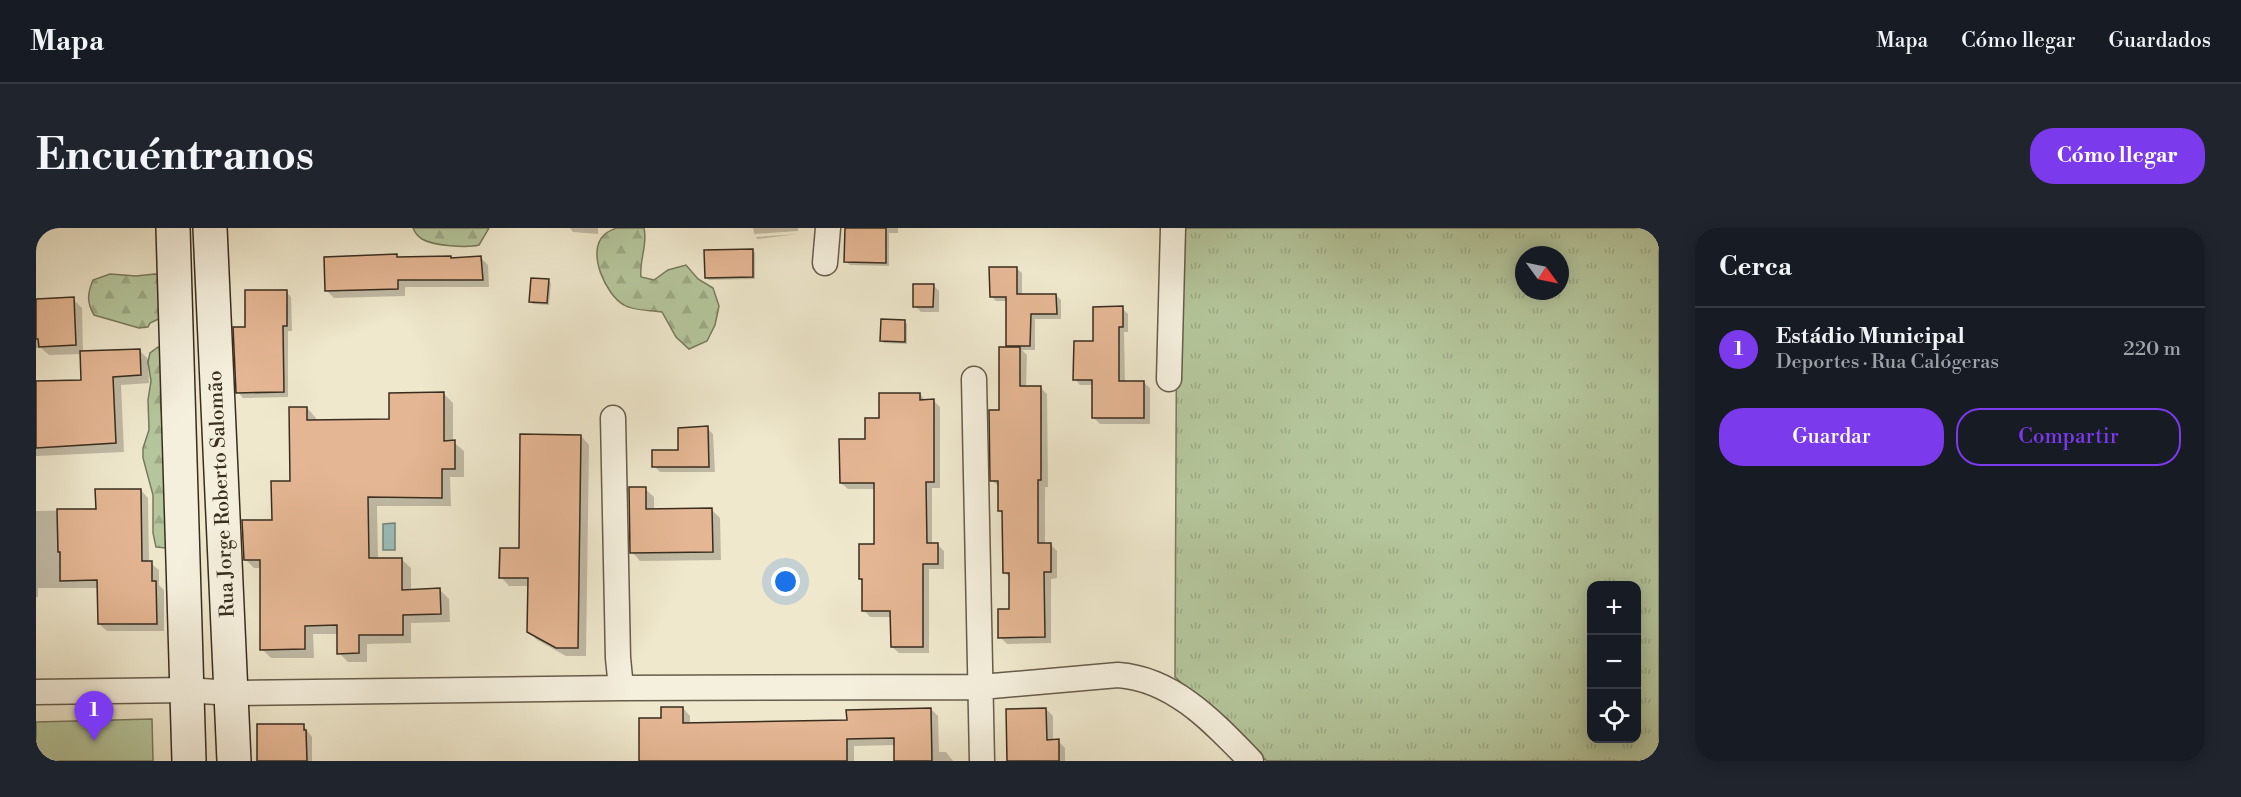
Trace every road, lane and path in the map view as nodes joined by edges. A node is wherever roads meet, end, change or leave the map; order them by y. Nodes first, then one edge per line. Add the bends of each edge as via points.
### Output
1 (173, 228) edge
2 (210, 228) edge
3 (828, 228) edge
4 (1173, 228) edge
5 (825, 263) dead end
6 (975, 379) dead end
7 (1169, 379) dead end
8 (613, 418) dead end
9 (981, 687) junction
10 (621, 688) junction
11 (186, 690) junction
12 (36, 692) edge
13 (232, 693) junction
14 (189, 761) edge
15 (234, 761) edge
16 (982, 761) edge
17 (1251, 761) edge

1 - 11 main road, Rua Jorge Roberto Salomão
2 - 13 main road, Rua Jorge Roberto Salomão
3 - 5 street
4 - 7 street
6 - 9 street
8 - 10 street
9 - 10 street
9 - 16 street
9 - 17 street via 1092,676 1136,676 1161,685 1186,702
10 - 13 street
11 - 12 street
11 - 13 street
11 - 14 main road, Rua Jorge Roberto Salomão
13 - 15 main road, Rua Jorge Roberto Salomão

